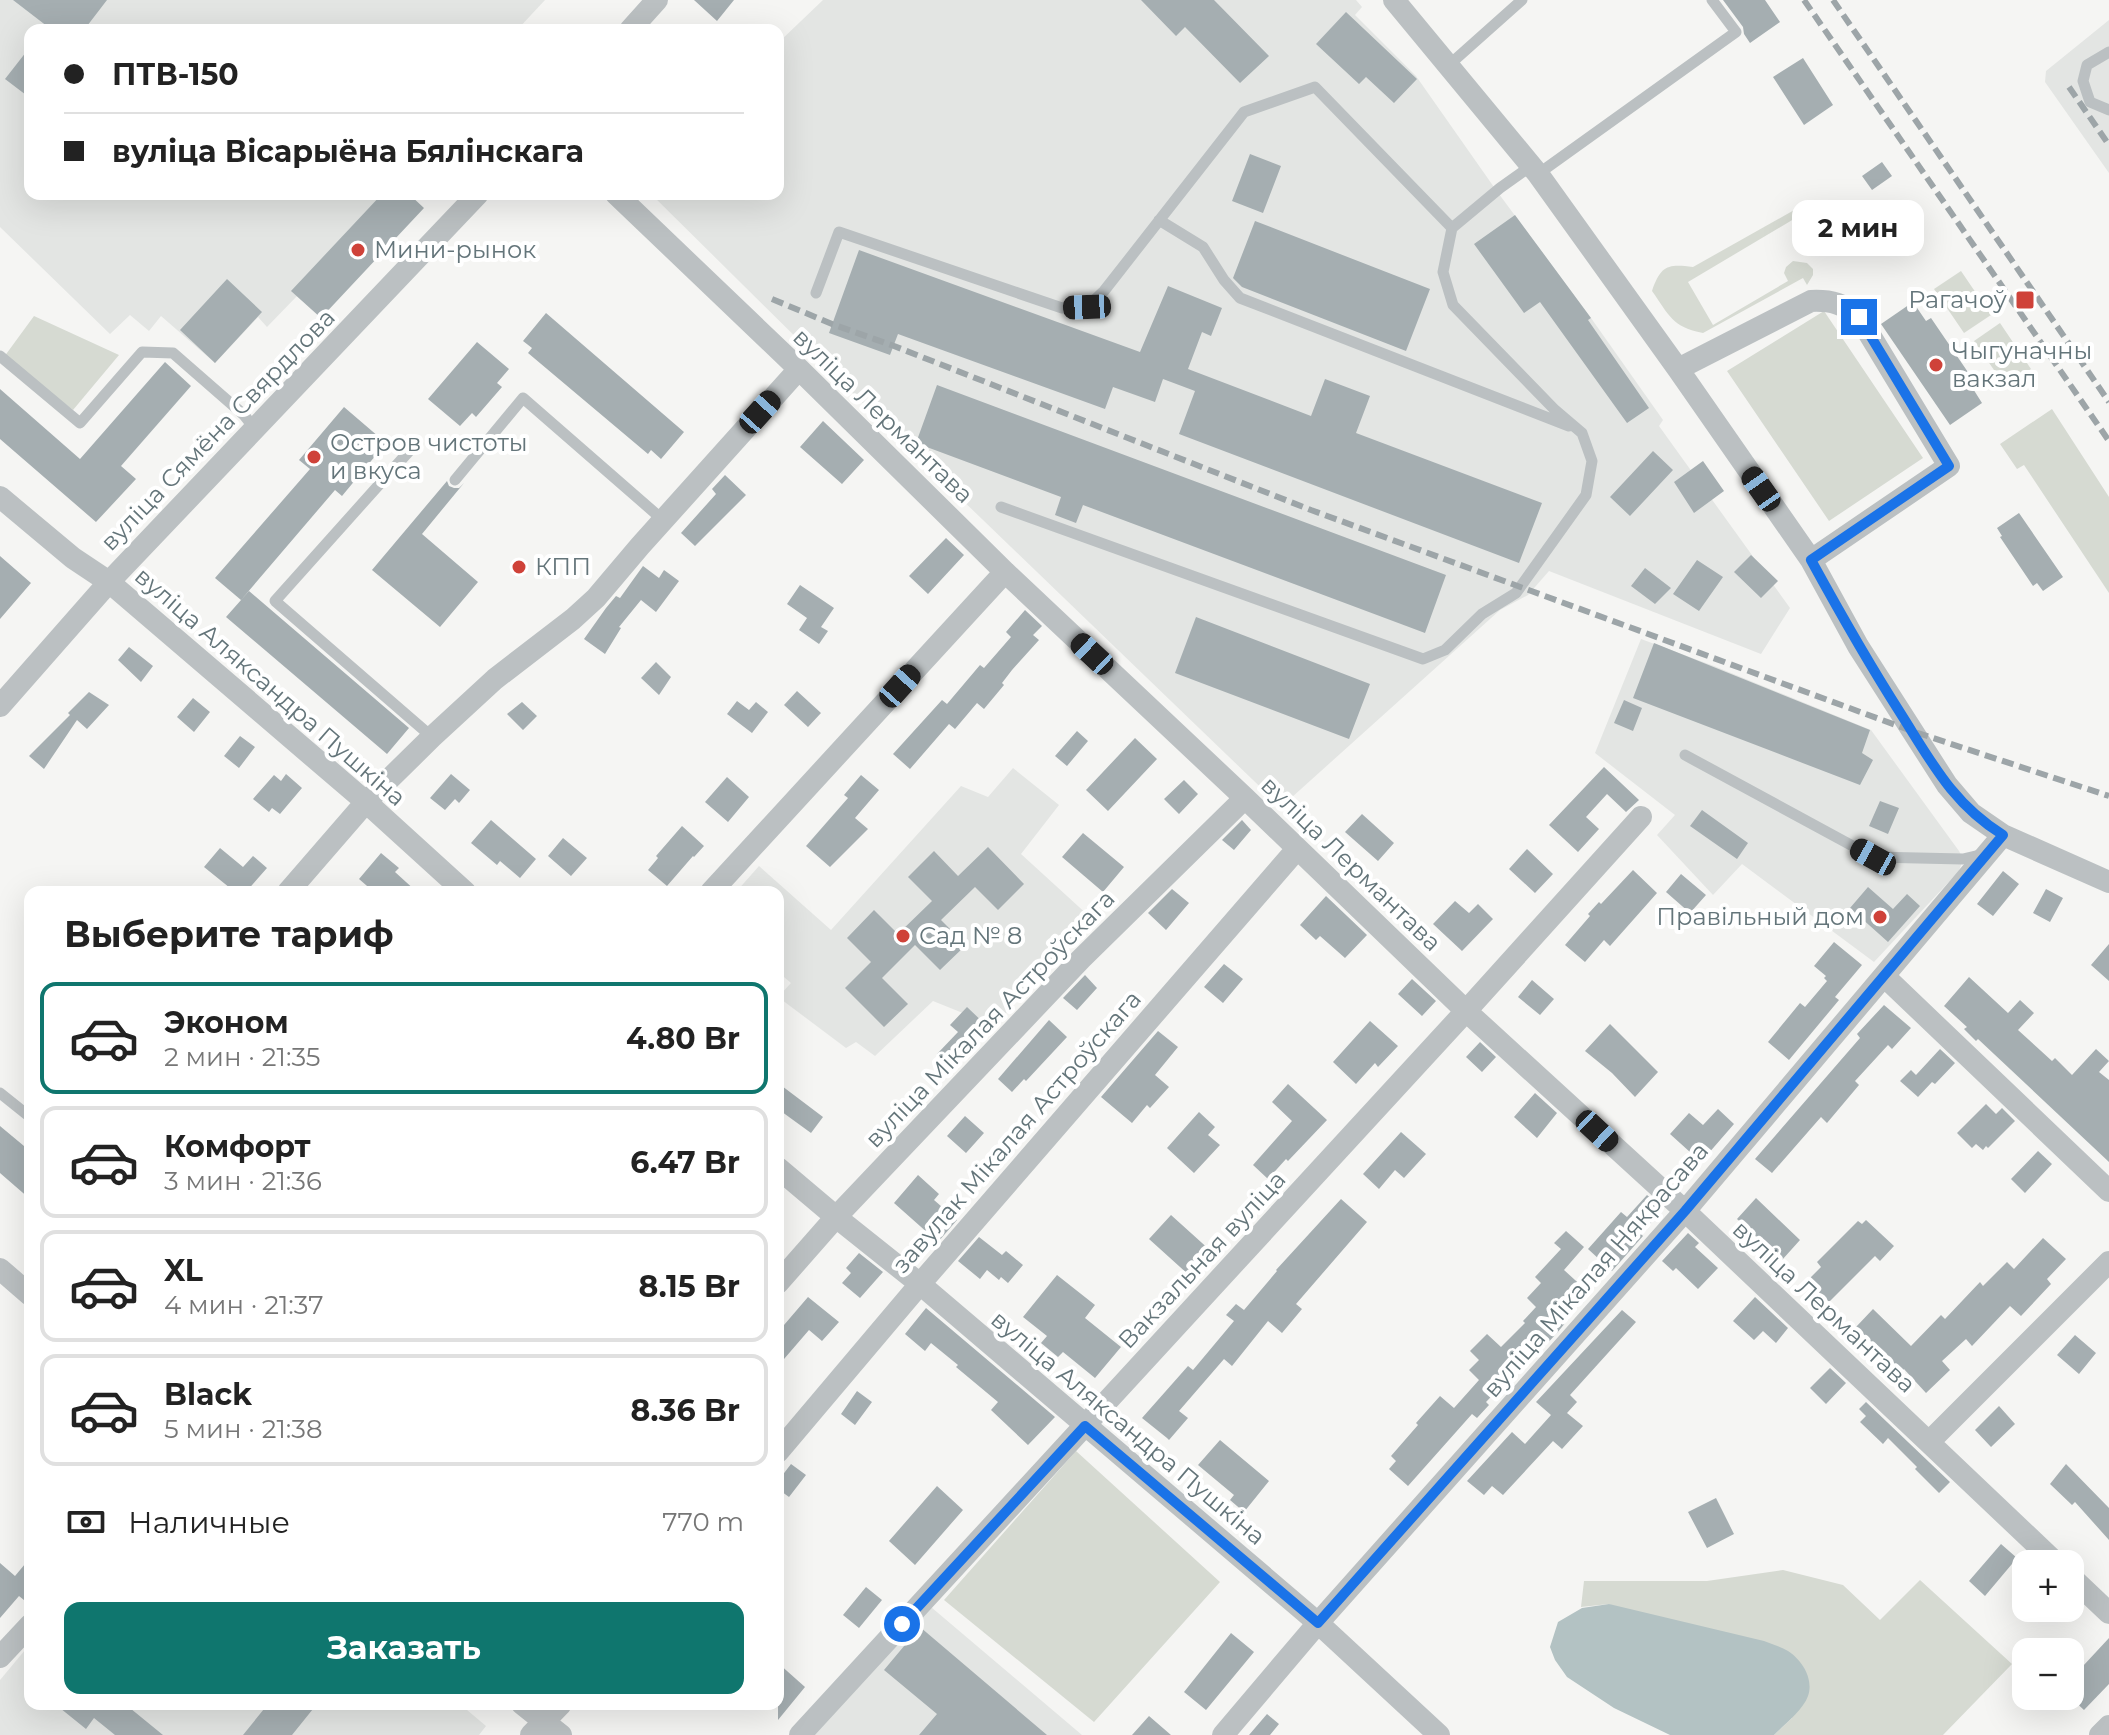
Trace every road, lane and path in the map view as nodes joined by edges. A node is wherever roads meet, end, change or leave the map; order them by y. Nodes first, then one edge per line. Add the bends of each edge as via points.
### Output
1 (657, 0) edge
2 (1394, 0) edge
3 (1522, 0) edge
4 (1712, 0) edge
5 (635, 24) edge
6 (2109, 52) edge
7 (1449, 65) junction
8 (2109, 110) edge
9 (1534, 170) junction
10 (472, 200) edge
11 (622, 200) edge
12 (1159, 220) junction
13 (1452, 228) junction
14 (816, 293) dead end
15 (0, 356) edge
16 (799, 369) junction
17 (1678, 369) junction
18 (255, 429) junction
19 (1578, 430) junction
20 (411, 449) dead end
21 (455, 480) dead end
22 (0, 497) edge
23 (1001, 507) dead end
24 (663, 520) junction
25 (1811, 560) junction
26 (1005, 572) junction
27 (109, 582) junction
28 (0, 705) edge
29 (432, 737) junction
30 (1685, 755) dead end
31 (1245, 798) junction
32 (366, 802) junction
33 (1641, 817) dead end
34 (2003, 835) junction
35 (1297, 849) junction
36 (1988, 854) junction
37 (2109, 882) edge
38 (293, 886) edge
39 (458, 886) edge
40 (717, 886) edge
41 (1884, 976) junction
42 (1466, 1011) junction
43 (0, 1093) edge
44 (24, 1112) edge
45 (784, 1173) edge
46 (2109, 1191) edge
47 (1685, 1211) junction
48 (836, 1217) junction
49 (2109, 1262) edge
50 (0, 1269) edge
51 (784, 1276) edge
52 (920, 1284) junction
53 (24, 1290) edge
54 (1085, 1426) junction
55 (1929, 1442) junction
56 (784, 1445) edge
57 (2042, 1550) edge
58 (2084, 1589) edge
59 (2109, 1613) edge
60 (1318, 1623) junction
61 (24, 1631) edge
62 (0, 1657) edge
63 (527, 1710) edge
64 (558, 1710) edge
65 (2109, 1726) edge
66 (546, 1731) edge
67 (800, 1735) edge
68 (1223, 1735) edge
69 (1439, 1735) edge
70 (2100, 1735) edge

1 - 5 street
2 - 7 street
3 - 7 lane
4 - 9 lane via 1736,32
6 - 8 lane via 2087,65 2083,81 2090,102
7 - 9 street
9 - 13 lane via 1500,188
9 - 17 street
10 - 18 street, вуліца Сямёна Свярдлова
11 - 16 street, вуліца Лермантава
12 - 13 lane via 1244,112 1315,87
12 - 14 lane via 1087,307 1062,308 839,232
12 - 19 lane via 1203,247 1240,298
13 - 19 lane via 1443,272 1453,305
15 - 18 lane via 80,423 142,352 173,353
16 - 24 street
16 - 26 street, вуліца Лермантава
17 - 25 street
17 - 25 street via 1811,301 1840,304 1859,317 1949,466
18 - 27 street, вуліца Сямёна Свярдлова
19 - 23 lane via 1592,461 1586,495 1516,593 1482,614 1445,650 1423,659
20 - 29 lane via 275,601
21 - 24 lane via 523,398
22 - 27 street, вуліца Аляксандра Пушкіна
24 - 29 street via 596,598
25 - 34 street via 1858,646 1947,785 1971,813
26 - 31 street, вуліца Лермантава
26 - 40 street
27 - 28 street, вуліца Сямёна Свярдлова
27 - 32 street, вуліца Аляксандра Пушкіна
29 - 32 street
30 - 36 lane via 1873,857 1963,859
31 - 35 street, вуліца Лермантава
31 - 48 street, вуліца Мікалая Астроўскага via 1081,959
32 - 38 street
32 - 39 street, вуліца Аляксандра Пушкіна
33 - 42 street, Вакзальная вуліца
34 - 36 street, вуліца Мікалая Някрасава
34 - 37 street
35 - 42 street, вуліца Лермантава
35 - 52 street, завулак Мікалая Астроўскага
36 - 41 street, вуліца Мікалая Някрасава
41 - 46 street
41 - 47 street, вуліца Мікалая Някрасава
42 - 47 street, вуліца Лермантава
42 - 54 street, Вакзальная вуліца
43 - 44 lane
45 - 48 street, вуліца Аляксандра Пушкіна
47 - 55 street, вуліца Лермантава
47 - 60 street, вуліца Мікалая Някрасава
48 - 51 street, вуліца Мікалая Астроўскага
48 - 52 street, вуліца Аляксандра Пушкіна
49 - 55 street
50 - 53 street
52 - 54 street, вуліца Аляксандра Пушкіна
52 - 56 street, завулак Мікалая Астроўскага
54 - 60 street, вуліца Аляксандра Пушкіна
54 - 67 street, Вакзальная вуліца
55 - 57 street, вуліца Лермантава
58 - 59 street
60 - 68 street, вуліца Мікалая Някрасава
60 - 69 street, вуліца Аляксандра Пушкіна
61 - 62 street
63 - 66 street
64 - 66 street
65 - 70 street

